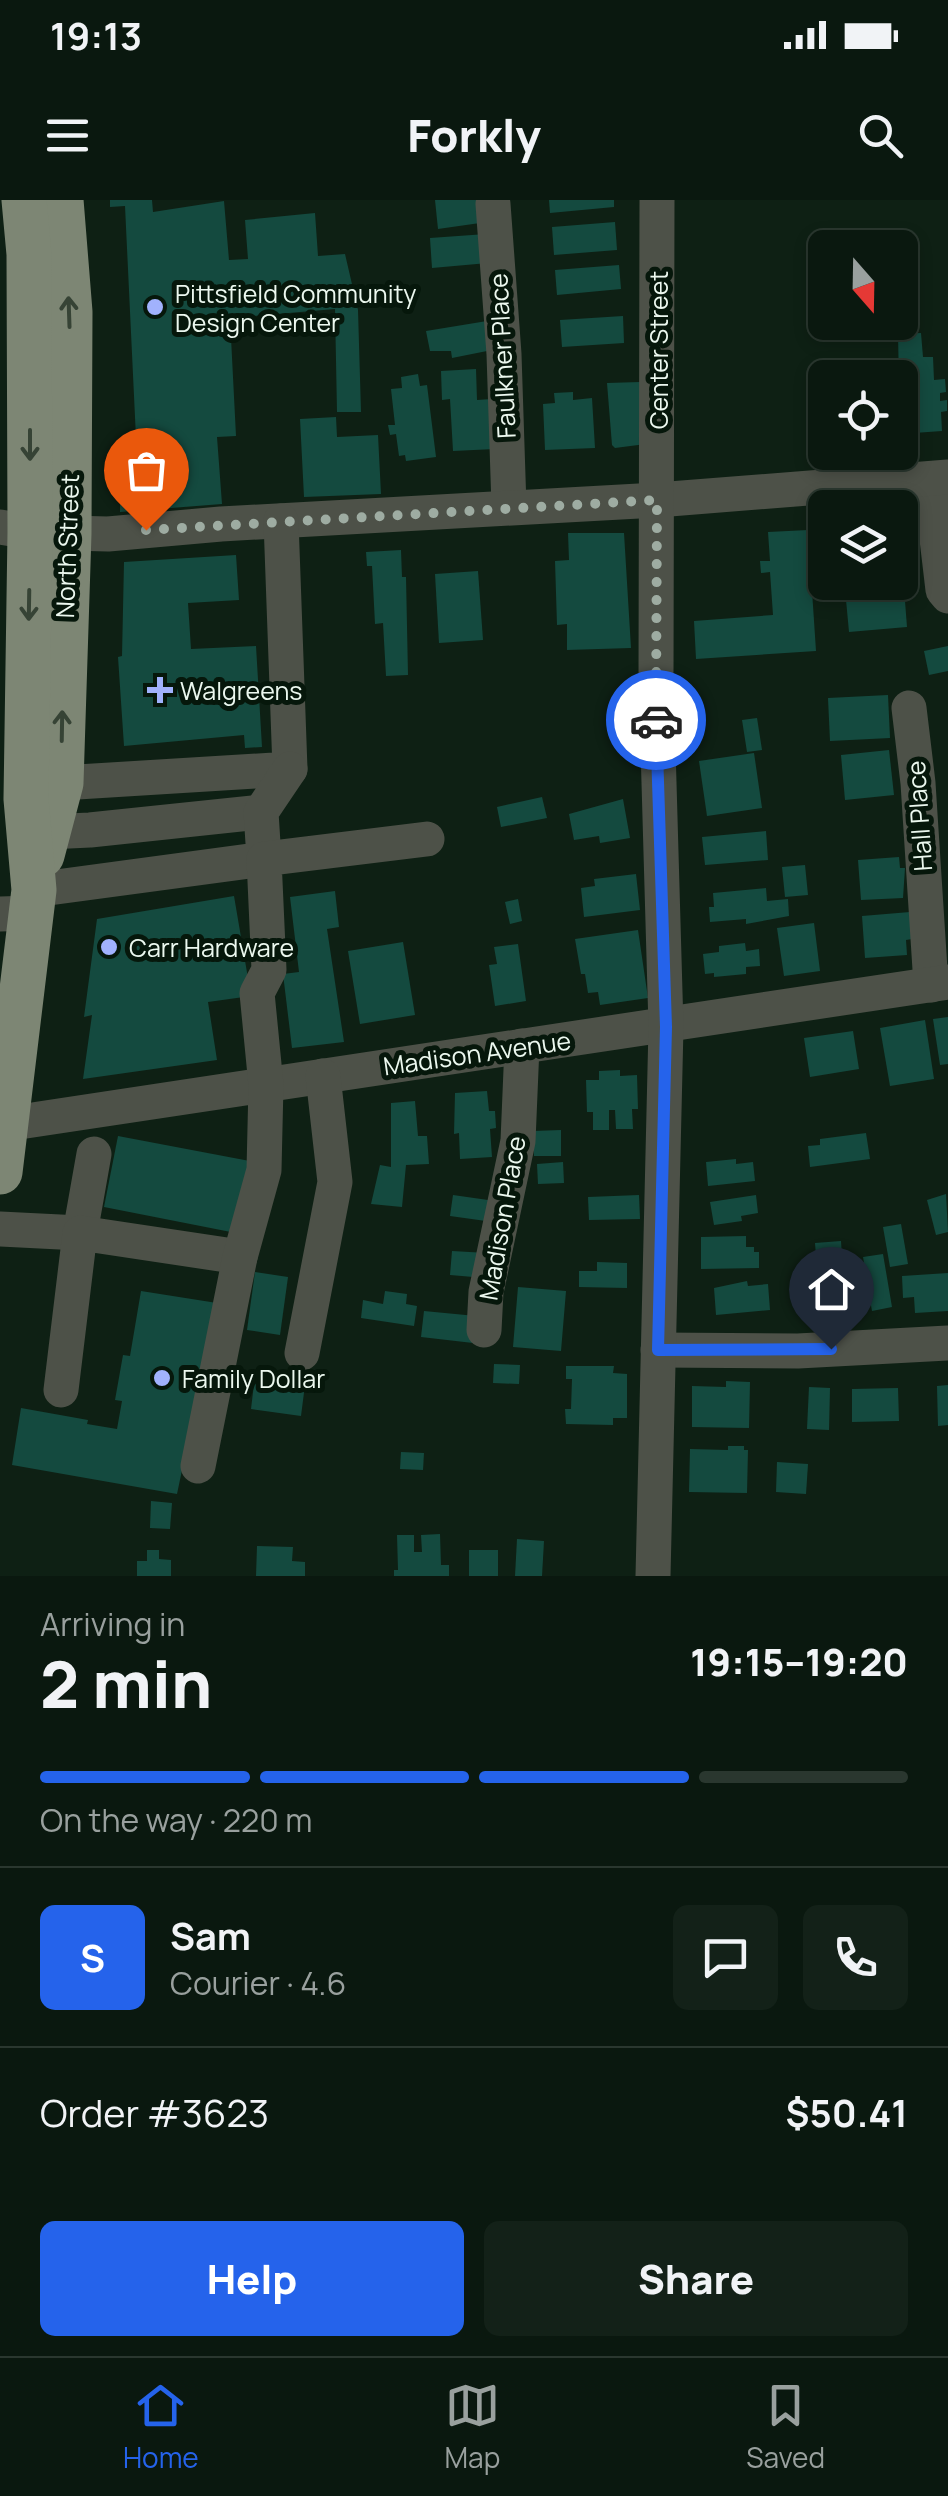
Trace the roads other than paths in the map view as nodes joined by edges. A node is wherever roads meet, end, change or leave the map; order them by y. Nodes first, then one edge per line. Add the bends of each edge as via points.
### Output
1 (24, 200) edge
2 (61, 200) edge
3 (657, 200) edge
4 (493, 204) dead end
5 (939, 478) edge
6 (657, 500) junction
7 (509, 507) junction
8 (281, 521) junction
9 (33, 530) edge
10 (948, 596) edge
11 (910, 708) dead end
12 (290, 768) junction
13 (61, 783) junction
14 (260, 812) junction
15 (48, 832) junction
16 (427, 839) dead end
17 (264, 859) junction
18 (22, 906) edge
19 (939, 983) edge
20 (666, 1027) junction
21 (522, 1046) junction
22 (7, 1056) edge
23 (323, 1076) junction
24 (266, 1085) junction
25 (4, 1114) edge
26 (94, 1154) dead end
27 (0, 1172) edge
28 (0, 1229) edge
29 (80, 1233) junction
30 (240, 1257) junction
31 (484, 1330) dead end
32 (948, 1343) edge
33 (658, 1350) junction
34 (302, 1353) dead end
35 (61, 1390) dead end
36 (198, 1466) dead end
37 (653, 1576) edge

1 -> 9 main road, North Street
9 -> 2 main road, North Street via 70,312
3 - 6 street, Center Street
4 - 7 street, Faulkner Place
5 - 6 street
5 - 10 street
6 - 7 street
6 - 20 street, Center Street
7 - 8 street
8 - 9 street via 108,534
8 - 12 street
13 -> 9 main road, North Street
9 -> 18 main road, North Street
11 - 19 street, Hall Place
12 - 13 street
12 - 14 street
13 - 15 main road, North Street
14 - 15 street
14 - 17 street
15 - 18 main road, North Street
16 - 17 street
17 - 18 street
17 - 24 street via 269,970 256,993
18 - 22 main road, North Street
19 - 20 street, Madison Avenue
20 - 21 street, Madison Avenue
20 - 33 street, Center Street
21 - 23 street, Madison Avenue
21 - 31 street, Madison Place via 518,1141
22 - 25 main road, North Street
23 - 24 street, Madison Avenue
23 - 34 street via 334,1182
24 - 25 street, Madison Avenue
24 - 30 street via 264,1170
25 - 27 main road, North Street
26 - 29 street
28 - 29 street
29 - 30 street
29 - 35 street
30 - 36 street
32 - 33 street
33 - 37 street, Center Street

